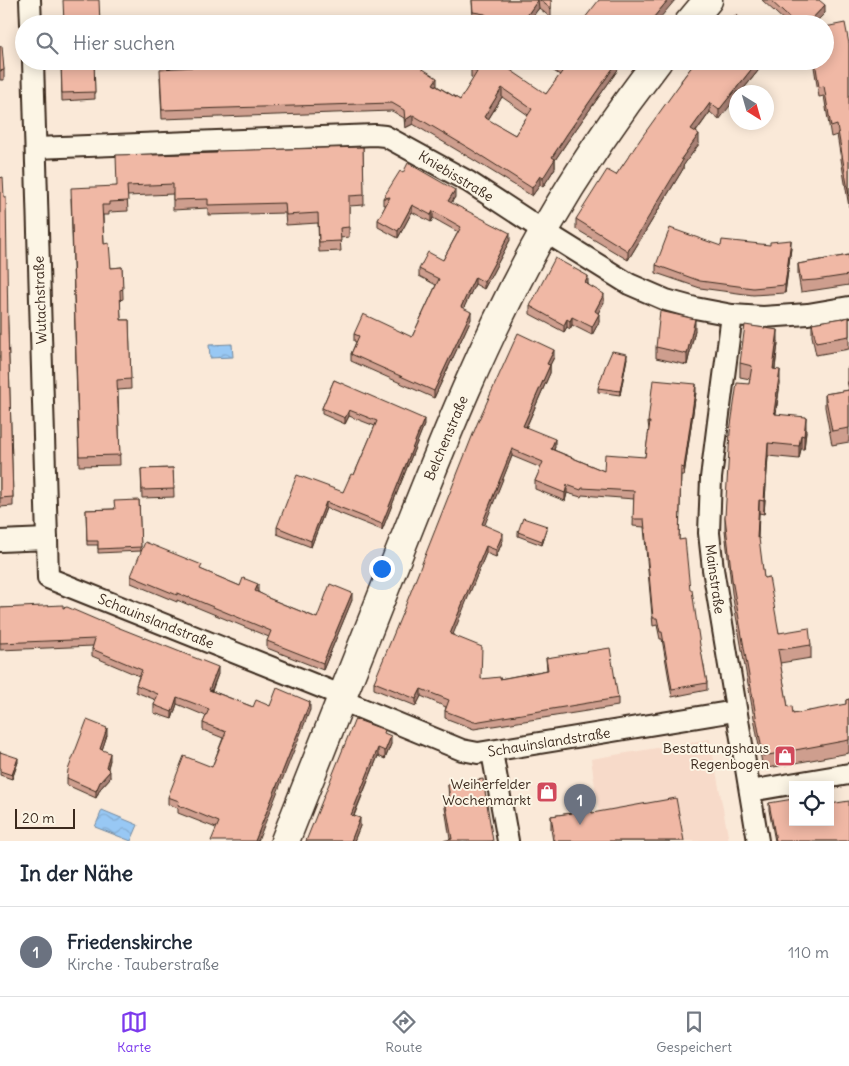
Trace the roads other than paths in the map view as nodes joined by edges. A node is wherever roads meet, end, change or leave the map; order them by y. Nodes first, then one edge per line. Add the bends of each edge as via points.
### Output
1 (30, 0) edge
2 (708, 0) edge
3 (31, 15) edge
4 (696, 15) edge
5 (33, 70) edge
6 (651, 70) edge
7 (36, 148) junction
8 (544, 231) junction
9 (849, 307) edge
10 (732, 315) junction
11 (46, 539) junction
12 (0, 540) edge
13 (342, 698) junction
14 (735, 710) junction
15 (492, 752) junction
16 (849, 774) edge
17 (750, 791) junction
18 (285, 841) edge
19 (508, 841) edge
20 (758, 841) edge

1 - 3 street
2 - 4 street
5 - 7 street, Wutachstraße
6 - 8 street, Belchenstraße via 588,159
7 - 8 street, Kniebisstraße via 385,136 469,182
7 - 11 street, Wutachstraße
8 - 10 street, Kniebisstraße via 629,284 666,300
8 - 13 street, Belchenstraße via 509,297 444,440
9 - 10 street, Kniebisstraße via 790,316
10 - 14 street, Mainstraße via 711,478 709,533
11 - 12 street
11 - 13 street, Schauinslandstraße via 48,578
13 - 15 street, Schauinslandstraße via 462,750
13 - 18 street, Belchenstraße
14 - 15 street, Schauinslandstraße
14 - 17 street, Mainstraße
15 - 19 street
16 - 17 street
17 - 20 street, Mainstraße

